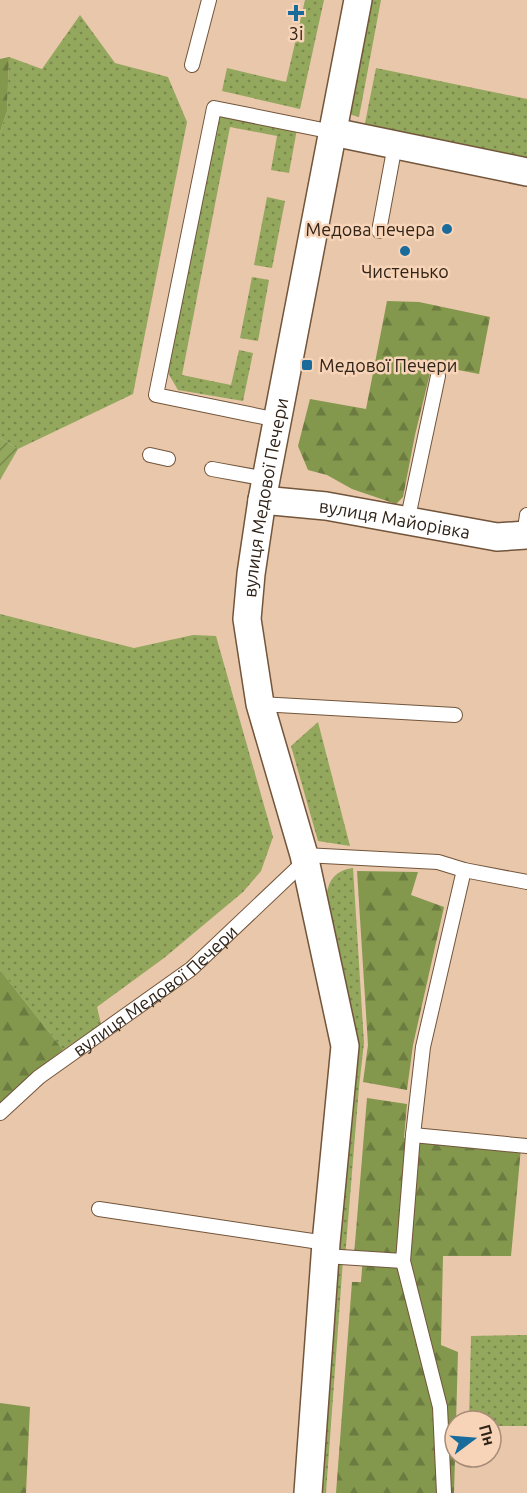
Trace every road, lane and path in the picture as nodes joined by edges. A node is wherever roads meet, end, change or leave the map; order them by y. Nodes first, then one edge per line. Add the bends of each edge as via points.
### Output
1 (209, 0) edge
2 (358, 0) edge
3 (192, 65) dead end
4 (333, 132) junction
5 (395, 145) junction
6 (527, 172) edge
7 (379, 231) dead end
8 (438, 376) dead end
9 (278, 420) junction
10 (150, 455) dead end
11 (168, 459) dead end
12 (212, 469) dead end
13 (265, 489) junction
14 (407, 522) junction
15 (526, 529) edge
16 (260, 704) junction
17 (454, 715) dead end
18 (305, 858) junction
19 (464, 870) junction
20 (527, 882) edge
21 (0, 1113) edge
22 (413, 1135) junction
23 (527, 1146) edge
24 (99, 1209) dead end
25 (326, 1249) junction
26 (403, 1261) junction
27 (308, 1493) edge
28 (444, 1493) edge

1 - 3 lane
2 - 4 street, вулиця Медової Печери
4 - 5 street
4 - 9 street, вулиця Медової Печери
4 - 9 lane via 214,108 156,395
5 - 6 street
5 - 7 lane
8 - 14 lane
9 - 13 street, вулиця Медової Печери
10 - 11 lane
12 - 13 lane
13 - 14 street, вулиця Майорівка
13 - 16 street, вулиця Медової Печери via 247,619
14 - 15 street, вулиця Майорівка via 497,537
16 - 17 lane
16 - 18 street, вулиця Медової Печери
18 - 19 lane via 438,862
18 - 21 lane, вулиця Медової Печери via 191,969 39,1077
18 - 25 street, вулиця Медової Печери via 345,1046
19 - 20 lane
19 - 22 lane via 423,1047
22 - 23 lane
22 - 26 lane
24 - 25 lane
25 - 26 lane
25 - 27 street, вулиця Медової Печери
26 - 28 lane via 440,1407

